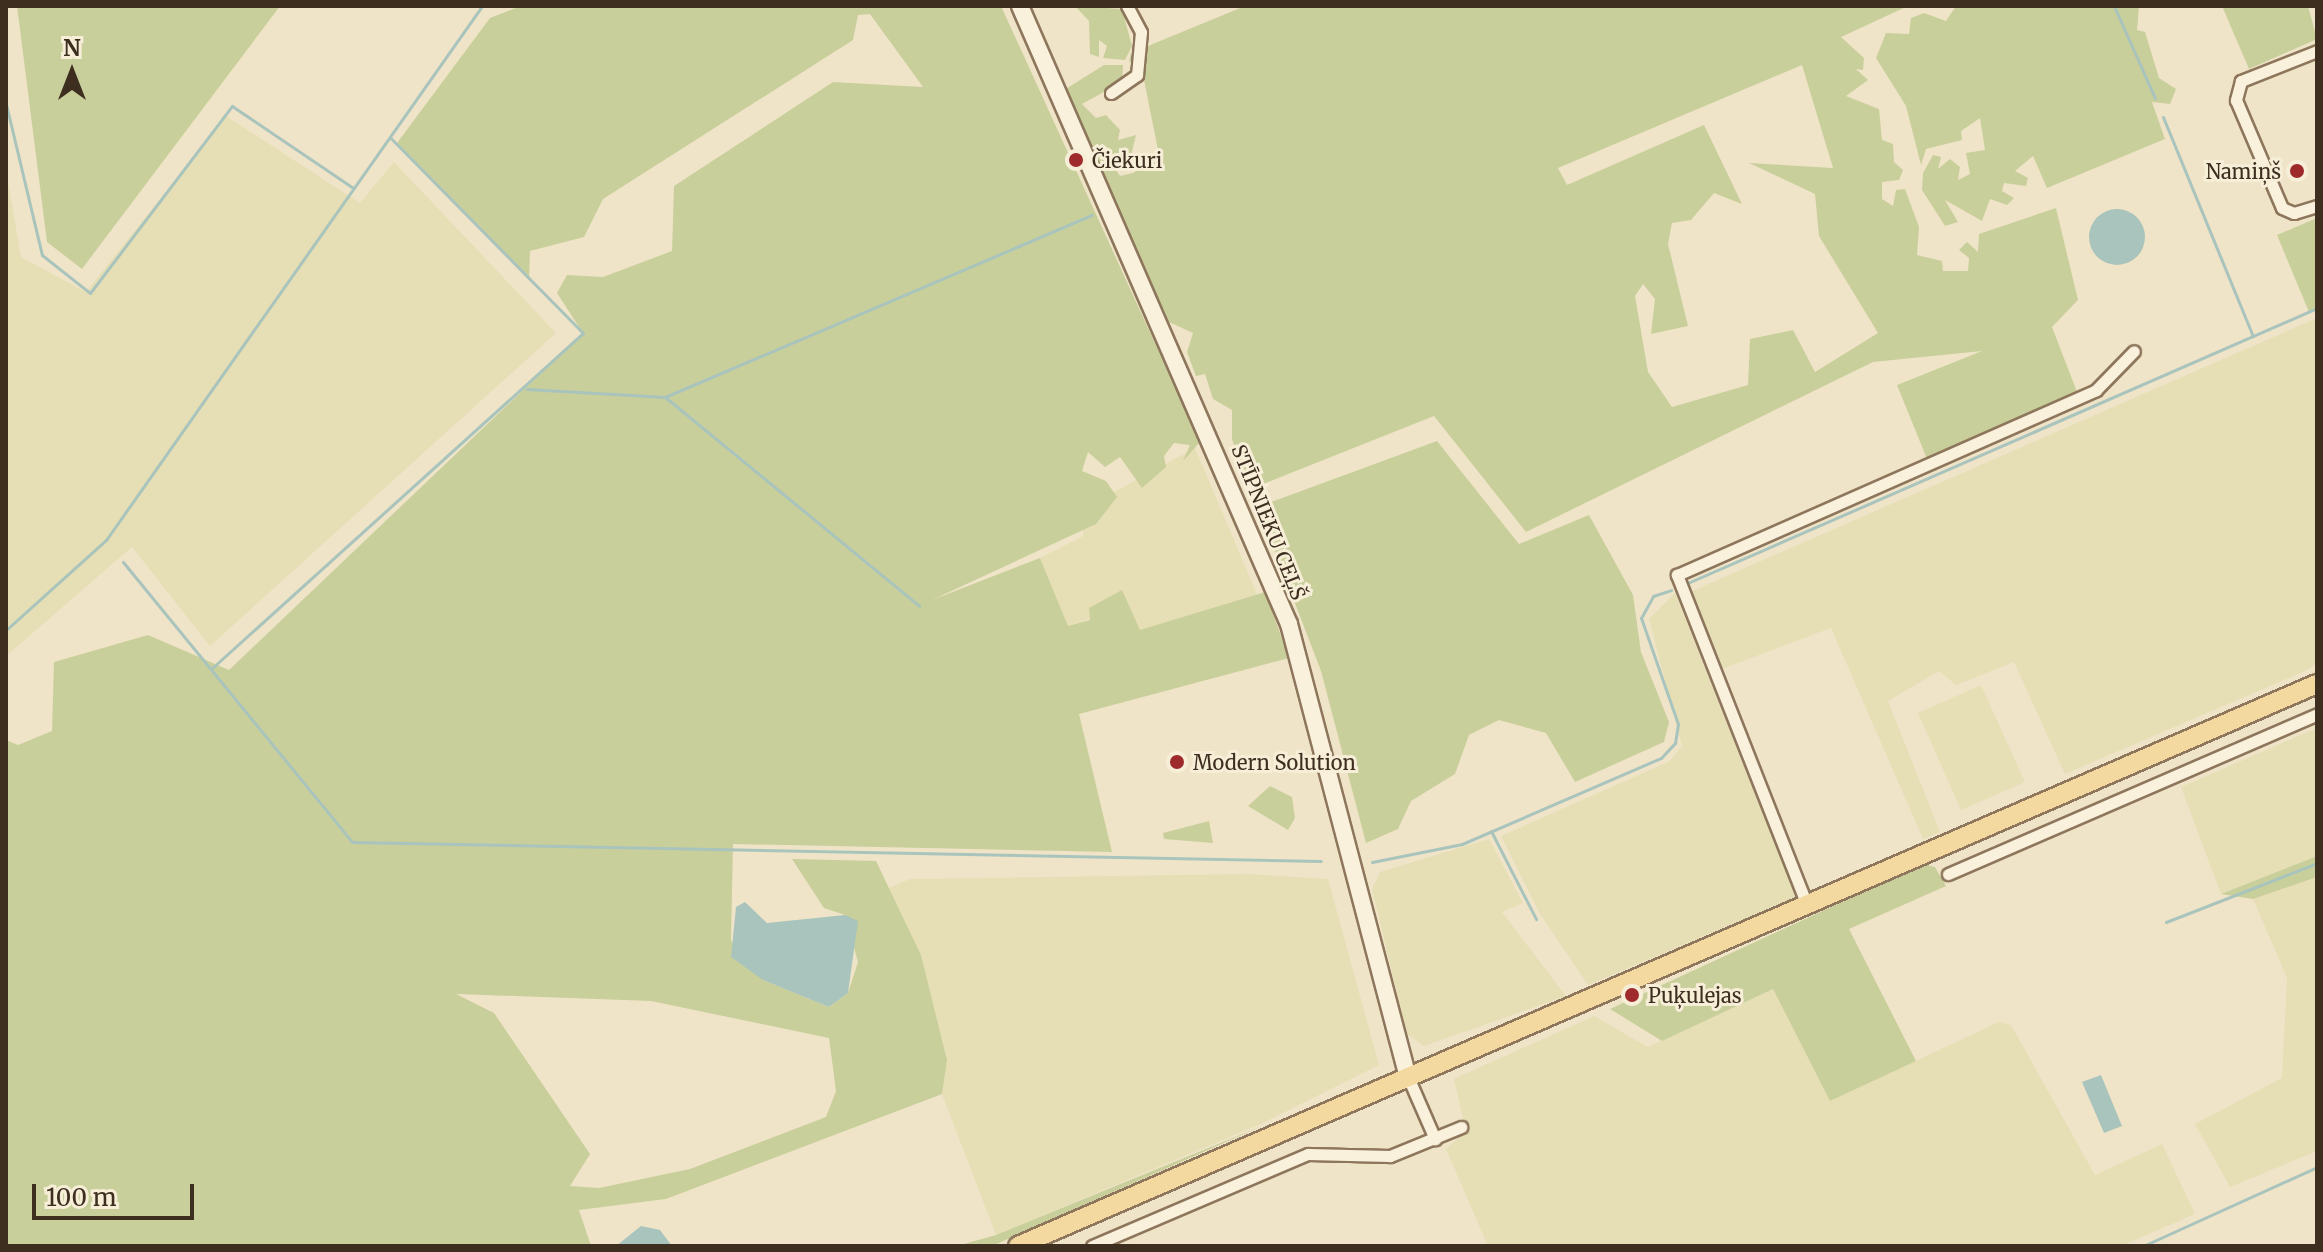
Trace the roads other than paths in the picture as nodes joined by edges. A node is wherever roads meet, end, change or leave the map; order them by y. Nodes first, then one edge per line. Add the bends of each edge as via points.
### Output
1 (1020, 6) edge
2 (1127, 6) edge
3 (2317, 51) edge
4 (1111, 93) dead end
5 (2317, 206) edge
6 (2134, 351) dead end
7 (2317, 684) edge
8 (2317, 714) edge
9 (1948, 874) dead end
10 (1807, 905) junction
11 (1408, 1077) junction
12 (1461, 1127) dead end
13 (1435, 1139) junction
14 (1018, 1246) edge
15 (1092, 1246) edge

1 - 11 main road, STĪPNIEKU CEĻŠ via 1289,624
2 - 4 street via 1141,32 1137,75
3 - 5 street via 2241,81 2236,100 2282,208 2294,213
6 - 10 street via 2096,390 1677,575
7 - 10 main road
8 - 9 street
10 - 11 main road
11 - 13 street
11 - 14 main road
12 - 13 street
13 - 15 street via 1390,1156 1308,1154

